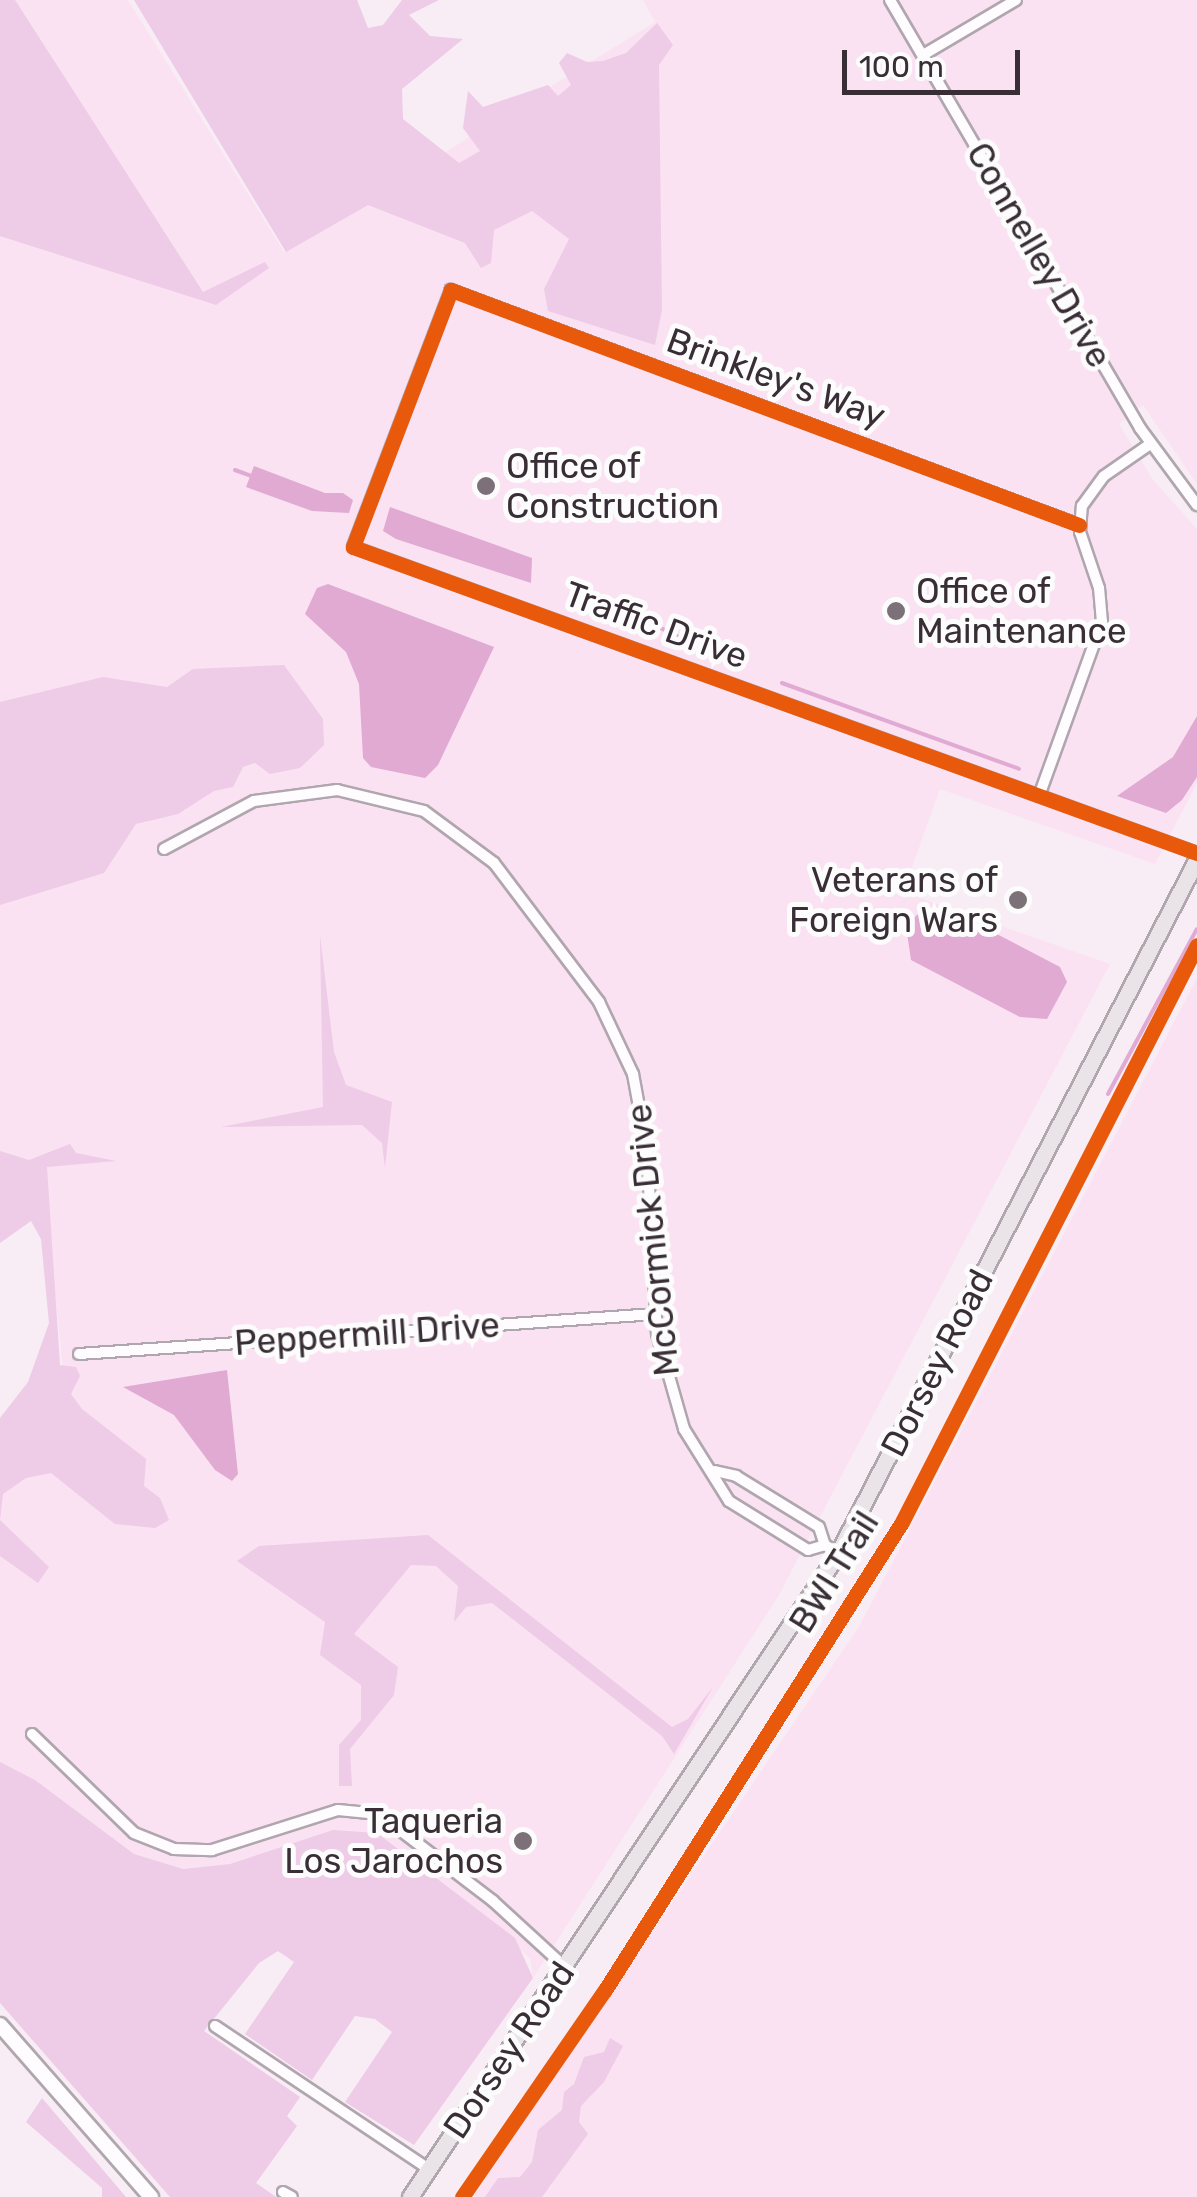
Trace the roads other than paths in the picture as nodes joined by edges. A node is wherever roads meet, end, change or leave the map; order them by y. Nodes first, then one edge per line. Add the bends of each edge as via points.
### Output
1 (890, 0) edge
2 (1016, 0) edge
3 (924, 55) junction
4 (451, 290) joint
5 (1150, 444) junction
6 (1197, 504) edge
7 (1079, 526) junction
8 (1039, 796) junction
9 (164, 849) dead end
10 (1197, 856) edge
11 (656, 1314) junction
12 (79, 1354) dead end
13 (715, 1472) junction
14 (831, 1549) junction
15 (32, 1734) dead end
16 (566, 1968) junction
17 (0, 2025) edge
18 (214, 2026) dead end
19 (429, 2169) junction
20 (151, 2197) edge
21 (410, 2197) edge

1 - 3 street, Connelley Drive
2 - 3 street
3 - 5 street, Connelley Drive
4 - 7 street, Brinkley's Way
4 - 8 street, Traffic Drive via 354,547
5 - 6 street, Connelley Drive
5 - 7 street via 1095,485
7 - 8 street via 1099,588 1102,622
8 - 10 street, Traffic Drive
9 - 11 street, McCormick Drive via 254,801 337,790 412,806 484,852 590,988 632,1074 647,1150
10 - 14 main road, Dorsey Road
11 - 12 street, Peppermill Drive
11 - 13 street, McCormick Drive via 673,1404
13 - 14 street via 736,1476 818,1527
13 - 14 street, McCormick Drive via 718,1491 742,1511 808,1550
14 - 16 main road, Dorsey Road
15 - 16 street via 134,1833 174,1848 212,1850 336,1810 379,1814 493,1901
16 - 19 main road, Dorsey Road
17 - 20 street
18 - 19 street
19 - 21 main road, Dorsey Road

